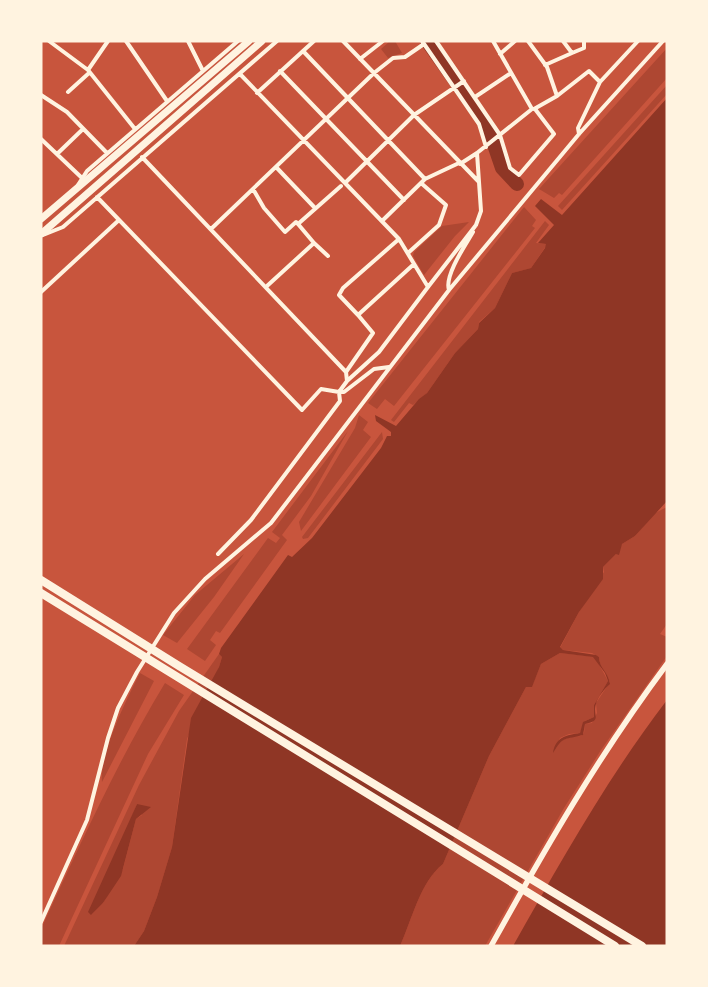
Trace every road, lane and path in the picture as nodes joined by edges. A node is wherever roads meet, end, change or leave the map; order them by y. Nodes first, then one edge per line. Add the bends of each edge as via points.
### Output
1 (49, 41) edge
2 (108, 41) edge
3 (126, 41) edge
4 (188, 41) edge
5 (230, 41) edge
6 (262, 41) edge
7 (278, 41) edge
8 (314, 41) edge
9 (343, 41) edge
10 (383, 41) edge
11 (436, 41) edge
12 (493, 41) edge
13 (515, 41) edge
14 (528, 41) edge
15 (563, 41) edge
16 (584, 41) edge
17 (638, 41) edge
18 (663, 41) edge
19 (244, 42) edge
20 (423, 43) edge
21 (232, 46) junction
22 (303, 52) junction
23 (572, 53) junction
24 (500, 54) junction
25 (360, 59) junction
26 (545, 65) junction
27 (88, 71) junction
28 (204, 71) junction
29 (280, 71) junction
30 (374, 73) junction
31 (511, 73) junction
32 (240, 74) junction
33 (463, 82) junction
34 (600, 82) junction
35 (455, 87) junction
36 (68, 92) dead end
37 (257, 93) junction
38 (41, 95) edge
39 (557, 96) junction
40 (348, 98) junction
41 (475, 98) junction
42 (167, 101) junction
43 (534, 109) junction
44 (414, 115) junction
45 (326, 119) junction
46 (83, 129) junction
47 (135, 129) junction
48 (579, 134) junction
49 (499, 136) junction
50 (41, 139) edge
51 (303, 140) junction
52 (388, 141) junction
53 (486, 147) junction
54 (106, 153) junction
55 (477, 153) junction
56 (56, 154) junction
57 (142, 157) junction
58 (368, 161) junction
59 (459, 164) junction
60 (276, 167) junction
61 (82, 178) junction
62 (426, 179) junction
63 (478, 181) junction
64 (421, 183) junction
65 (343, 185) junction
66 (76, 189) junction
67 (253, 189) junction
68 (97, 197) junction
69 (404, 200) junction
70 (315, 208) junction
71 (41, 219) edge
72 (119, 220) junction
73 (382, 221) junction
74 (298, 224) junction
75 (476, 225) junction
76 (212, 229) junction
77 (41, 235) edge
78 (399, 239) junction
79 (314, 243) junction
80 (408, 253) junction
81 (328, 256) dead end
82 (414, 264) junction
83 (267, 286) junction
84 (428, 287) junction
85 (449, 290) junction
86 (41, 292) edge
87 (358, 315) junction
88 (389, 367) junction
89 (346, 372) junction
90 (347, 381) junction
91 (339, 392) junction
92 (218, 554) dead end
93 (41, 580) edge
94 (41, 593) edge
95 (667, 664) edge
96 (41, 922) edge
97 (490, 946) edge
98 (615, 946) edge
99 (642, 946) edge

1 - 27 street
2 - 27 street
3 - 42 street
4 - 28 street
5 - 21 street
6 - 77 highway
7 - 32 street
8 - 22 street
9 - 25 street
10 - 25 street
11 - 33 street
12 - 24 street
13 - 24 street
14 - 26 street
15 - 23 street
16 - 23 street via 584,48
17 - 34 street
18 - 48 street
19 - 21 street
19 - 66 highway
20 - 30 street via 405,57 393,58
20 - 35 street
21 - 28 street
22 - 29 street
22 - 40 street
23 - 26 street
24 - 31 street
25 - 30 street
26 - 39 street
27 - 36 street
27 - 47 street
28 - 42 street
29 - 37 street
29 - 45 street
30 - 40 street
30 - 44 street
31 - 41 street
31 - 43 street
32 - 37 street
32 - 57 street
33 - 35 street
33 - 41 street
34 - 39 street via 589,71
34 - 48 street via 578,128
35 - 44 street
35 - 53 street via 479,124
37 - 51 street
38 - 46 street via 67,112
39 - 43 street
40 - 45 street
40 - 52 street
41 - 49 street
42 - 47 street
43 - 49 street
43 - 49 street via 554,134 519,175 510,168
44 - 52 street
44 - 59 street
45 - 51 street
45 - 58 street
46 - 54 street
46 - 56 street
47 - 54 street
48 - 85 street
49 - 53 street
50 - 56 street
51 - 60 street
51 - 65 street
52 - 58 street
52 - 62 street
53 - 55 street
54 - 61 street
55 - 59 street
55 - 63 street
56 - 61 street
57 - 68 street
57 - 76 street
58 - 65 street
58 - 69 street
59 - 62 street
59 - 63 street
60 - 67 street
60 - 70 street
61 - 66 street
62 - 64 street
63 - 75 street via 481,211
64 - 69 street
64 - 80 street via 446,205 439,225
65 - 70 street
65 - 73 street
66 - 71 highway
67 - 74 street via 264,208 285,232 296,222
67 - 76 street
68 - 72 street
68 - 77 street via 62,226
69 - 73 street
70 - 74 street
72 - 86 street
72 - 91 street via 302,410 321,388
73 - 78 street
74 - 79 street
75 - 84 street
75 - 85 street via 454,266 447,286
76 - 83 street
78 - 80 street
78 - 87 street via 343,288 340,295
79 - 81 street
79 - 83 street
80 - 82 street
82 - 84 street
82 - 87 street
83 - 89 street
84 - 90 street via 379,352
85 - 88 street
87 - 89 street via 373,333
88 - 91 street via 374,370 344,392
88 - 96 street via 271,524 205,579 174,613 160,635 118,708 87,820
89 - 90 street
90 - 91 street
91 - 92 street via 340,401 251,520
93 - 99 highway
94 - 98 highway
95 - 97 main road via 605,750 536,862

